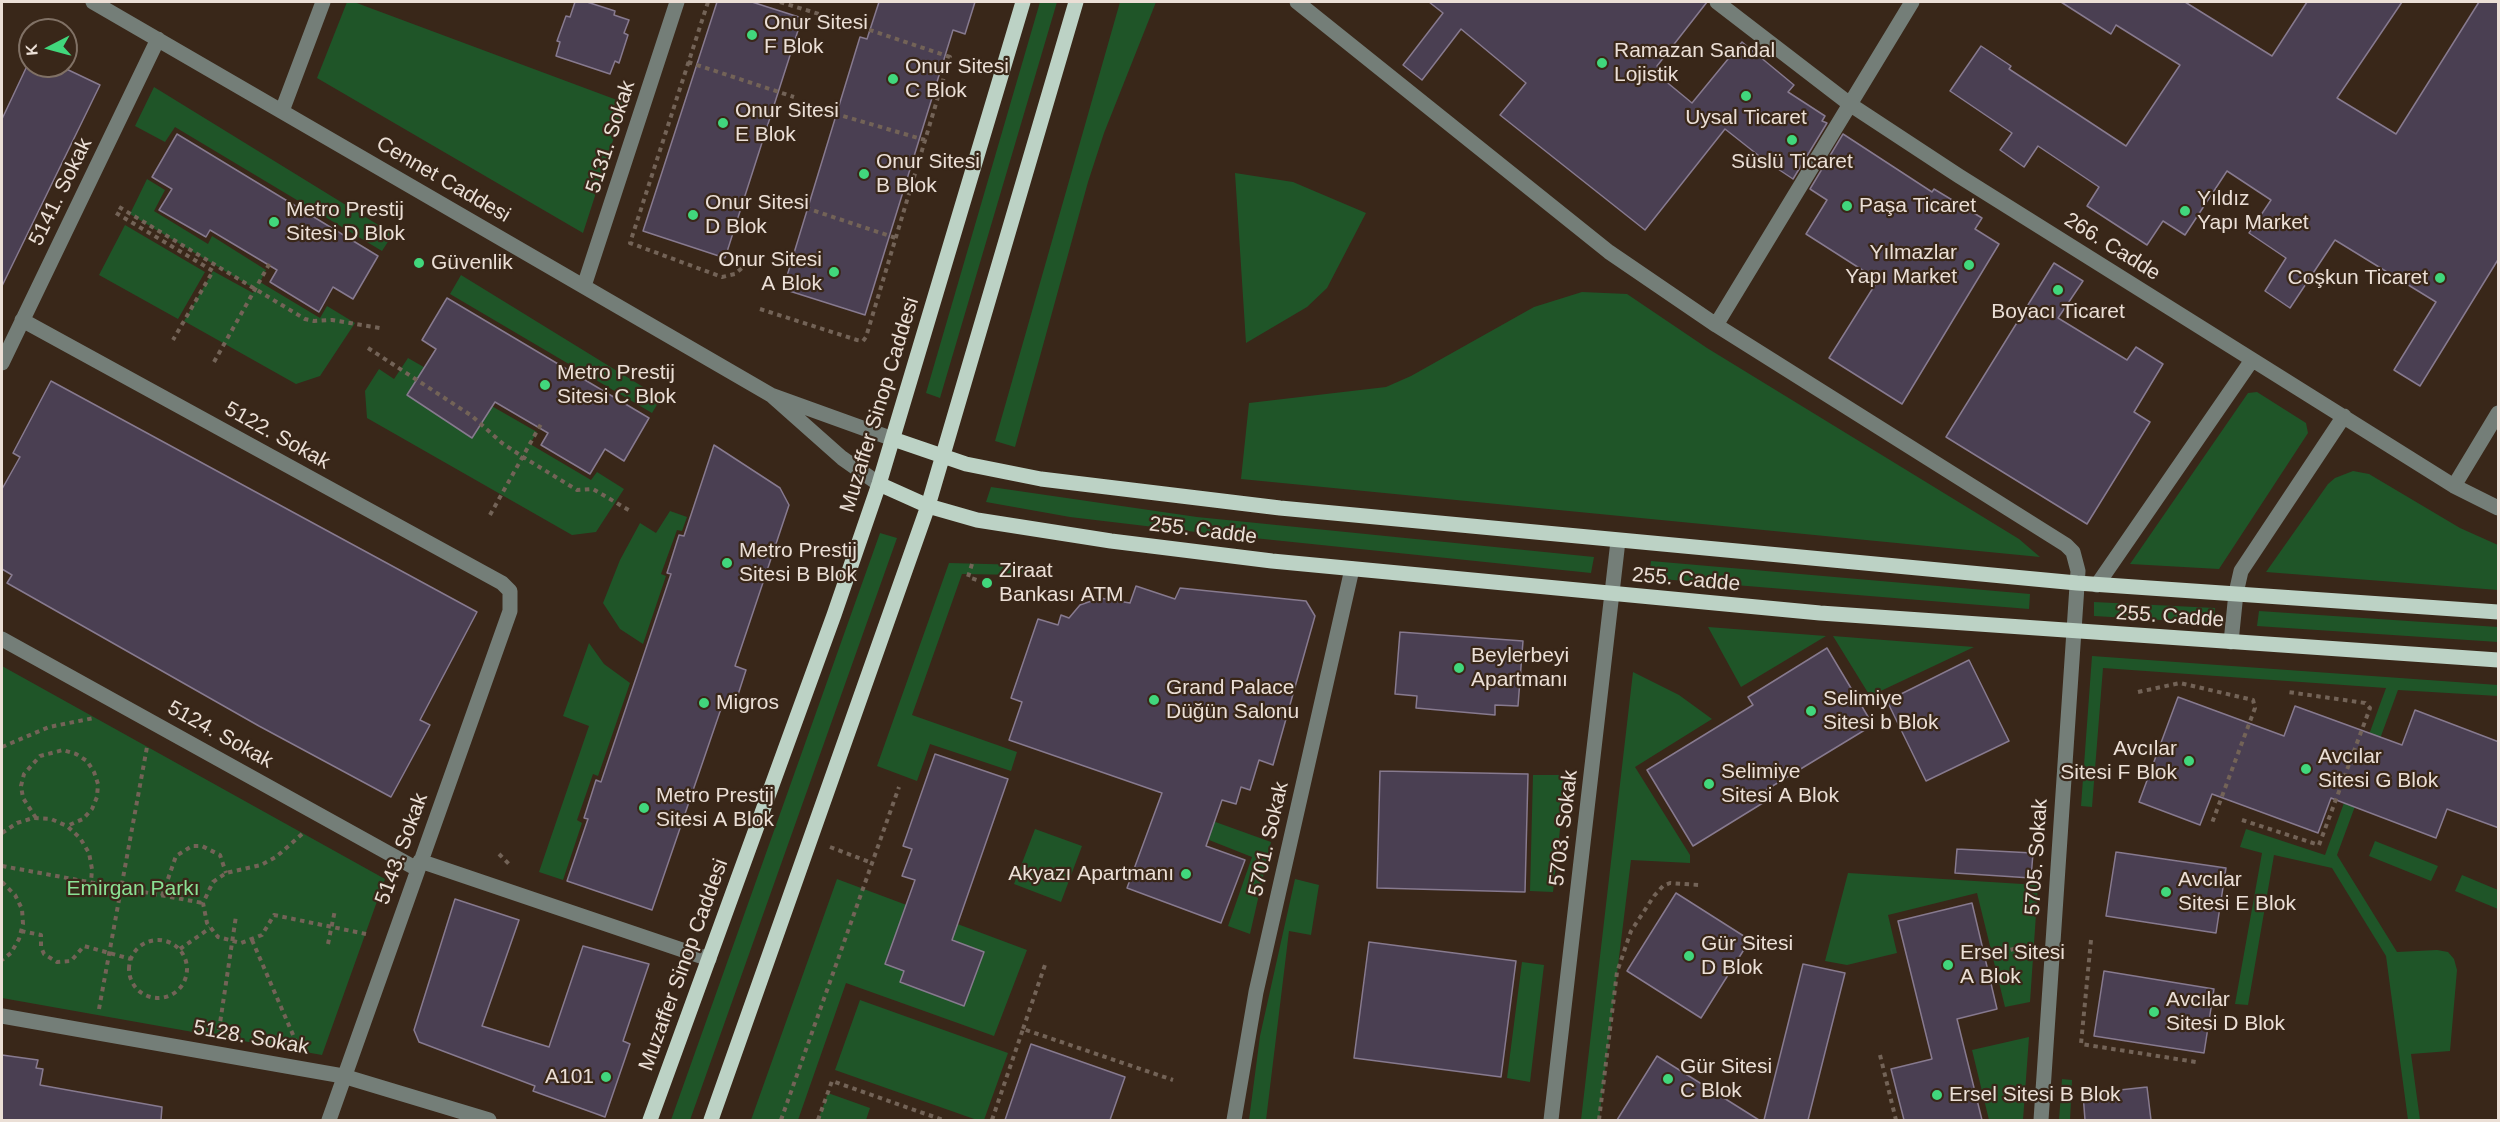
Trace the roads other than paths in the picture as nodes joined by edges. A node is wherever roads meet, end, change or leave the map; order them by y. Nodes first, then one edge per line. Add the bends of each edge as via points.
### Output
1 (93, 2) edge
2 (323, 2) edge
3 (677, 2) edge
4 (1023, 2) edge
5 (1076, 2) edge
6 (1297, 2) edge
7 (1717, 2) edge
8 (1912, 2) edge
9 (158, 39) junction
10 (1851, 105) junction
11 (282, 111) junction
12 (584, 286) junction
13 (22, 320) junction
14 (1716, 325) junction
15 (2252, 360) junction
16 (2, 363) edge
17 (771, 395) junction
18 (2499, 413) edge
19 (2344, 416) junction
20 (893, 439) junction
21 (942, 457) junction
22 (879, 484) junction
23 (2454, 486) junction
24 (928, 506) junction
25 (2499, 508) edge
26 (1618, 541) junction
27 (1352, 569) junction
28 (2077, 583) junction
29 (2097, 585) junction
30 (510, 591) joint
31 (2236, 593) junction
32 (1612, 594) junction
33 (2499, 612) edge
34 (2073, 631) junction
35 (2, 639) edge
36 (2231, 642) junction
37 (2499, 660) edge
38 (419, 865) junction
39 (709, 960) junction
40 (2, 1016) edge
41 (343, 1076) junction
42 (329, 1120) edge
43 (489, 1120) edge
44 (650, 1120) edge
45 (711, 1120) edge
46 (1234, 1120) edge
47 (1551, 1120) edge
48 (2041, 1120) edge

1 - 9 street, Cennet Caddesi
2 - 11 street
3 - 12 street, 5131. Sokak
4 - 20 main road, Muzaffer Sinop Caddesi
5 - 21 main road
6 - 14 street, 5705. Sokak via 1601,246
7 - 10 street, 266. Cadde
8 - 10 street
9 - 11 street, Cennet Caddesi
9 - 13 street, 5141. Sokak
10 - 14 street
10 - 15 street, 266. Cadde
11 - 12 street, Cennet Caddesi
12 - 17 street, Cennet Caddesi
13 - 16 street, 5141. Sokak
13 - 30 street, 5122. Sokak via 502,583
14 - 28 street, 5705. Sokak via 2066,545 2076,561
15 - 19 street, 266. Cadde
15 - 29 street
17 - 20 street, Cennet Caddesi
17 - 22 street, Cennet Caddesi via 842,458
18 - 23 street
19 - 23 street, 266. Cadde
19 - 31 street via 2251,554 2241,571
20 - 21 main road, 255. Cadde
20 - 22 main road, Muzaffer Sinop Caddesi
21 - 24 main road
21 - 26 main road, 255. Cadde via 1122,491
22 - 24 main road, 255. Cadde
22 - 39 main road, Muzaffer Sinop Caddesi
23 - 25 street, 266. Cadde
24 - 27 main road, 255. Cadde via 977,520 1048,532
24 - 45 main road
26 - 28 main road, 255. Cadde
26 - 32 street, 5703. Sokak
27 - 32 main road, 255. Cadde
27 - 46 street, 5701. Sokak via 1256,992
28 - 29 main road, 255. Cadde
28 - 34 street, 5705. Sokak
29 - 31 main road, 255. Cadde
30 - 38 street, 5143. Sokak via 510,611
31 - 33 main road, 255. Cadde
31 - 36 street
32 - 34 main road, 255. Cadde
32 - 47 street, 5703. Sokak
34 - 36 main road, 255. Cadde
34 - 48 street, 5705. Sokak
35 - 38 street, 5124. Sokak
36 - 37 main road, 255. Cadde
38 - 39 street, 5124. Sokak
38 - 41 street, 5143. Sokak
39 - 44 main road, Muzaffer Sinop Caddesi
40 - 41 street, 5128. Sokak
41 - 42 street, 5143. Sokak
41 - 43 street, 5128. Sokak

